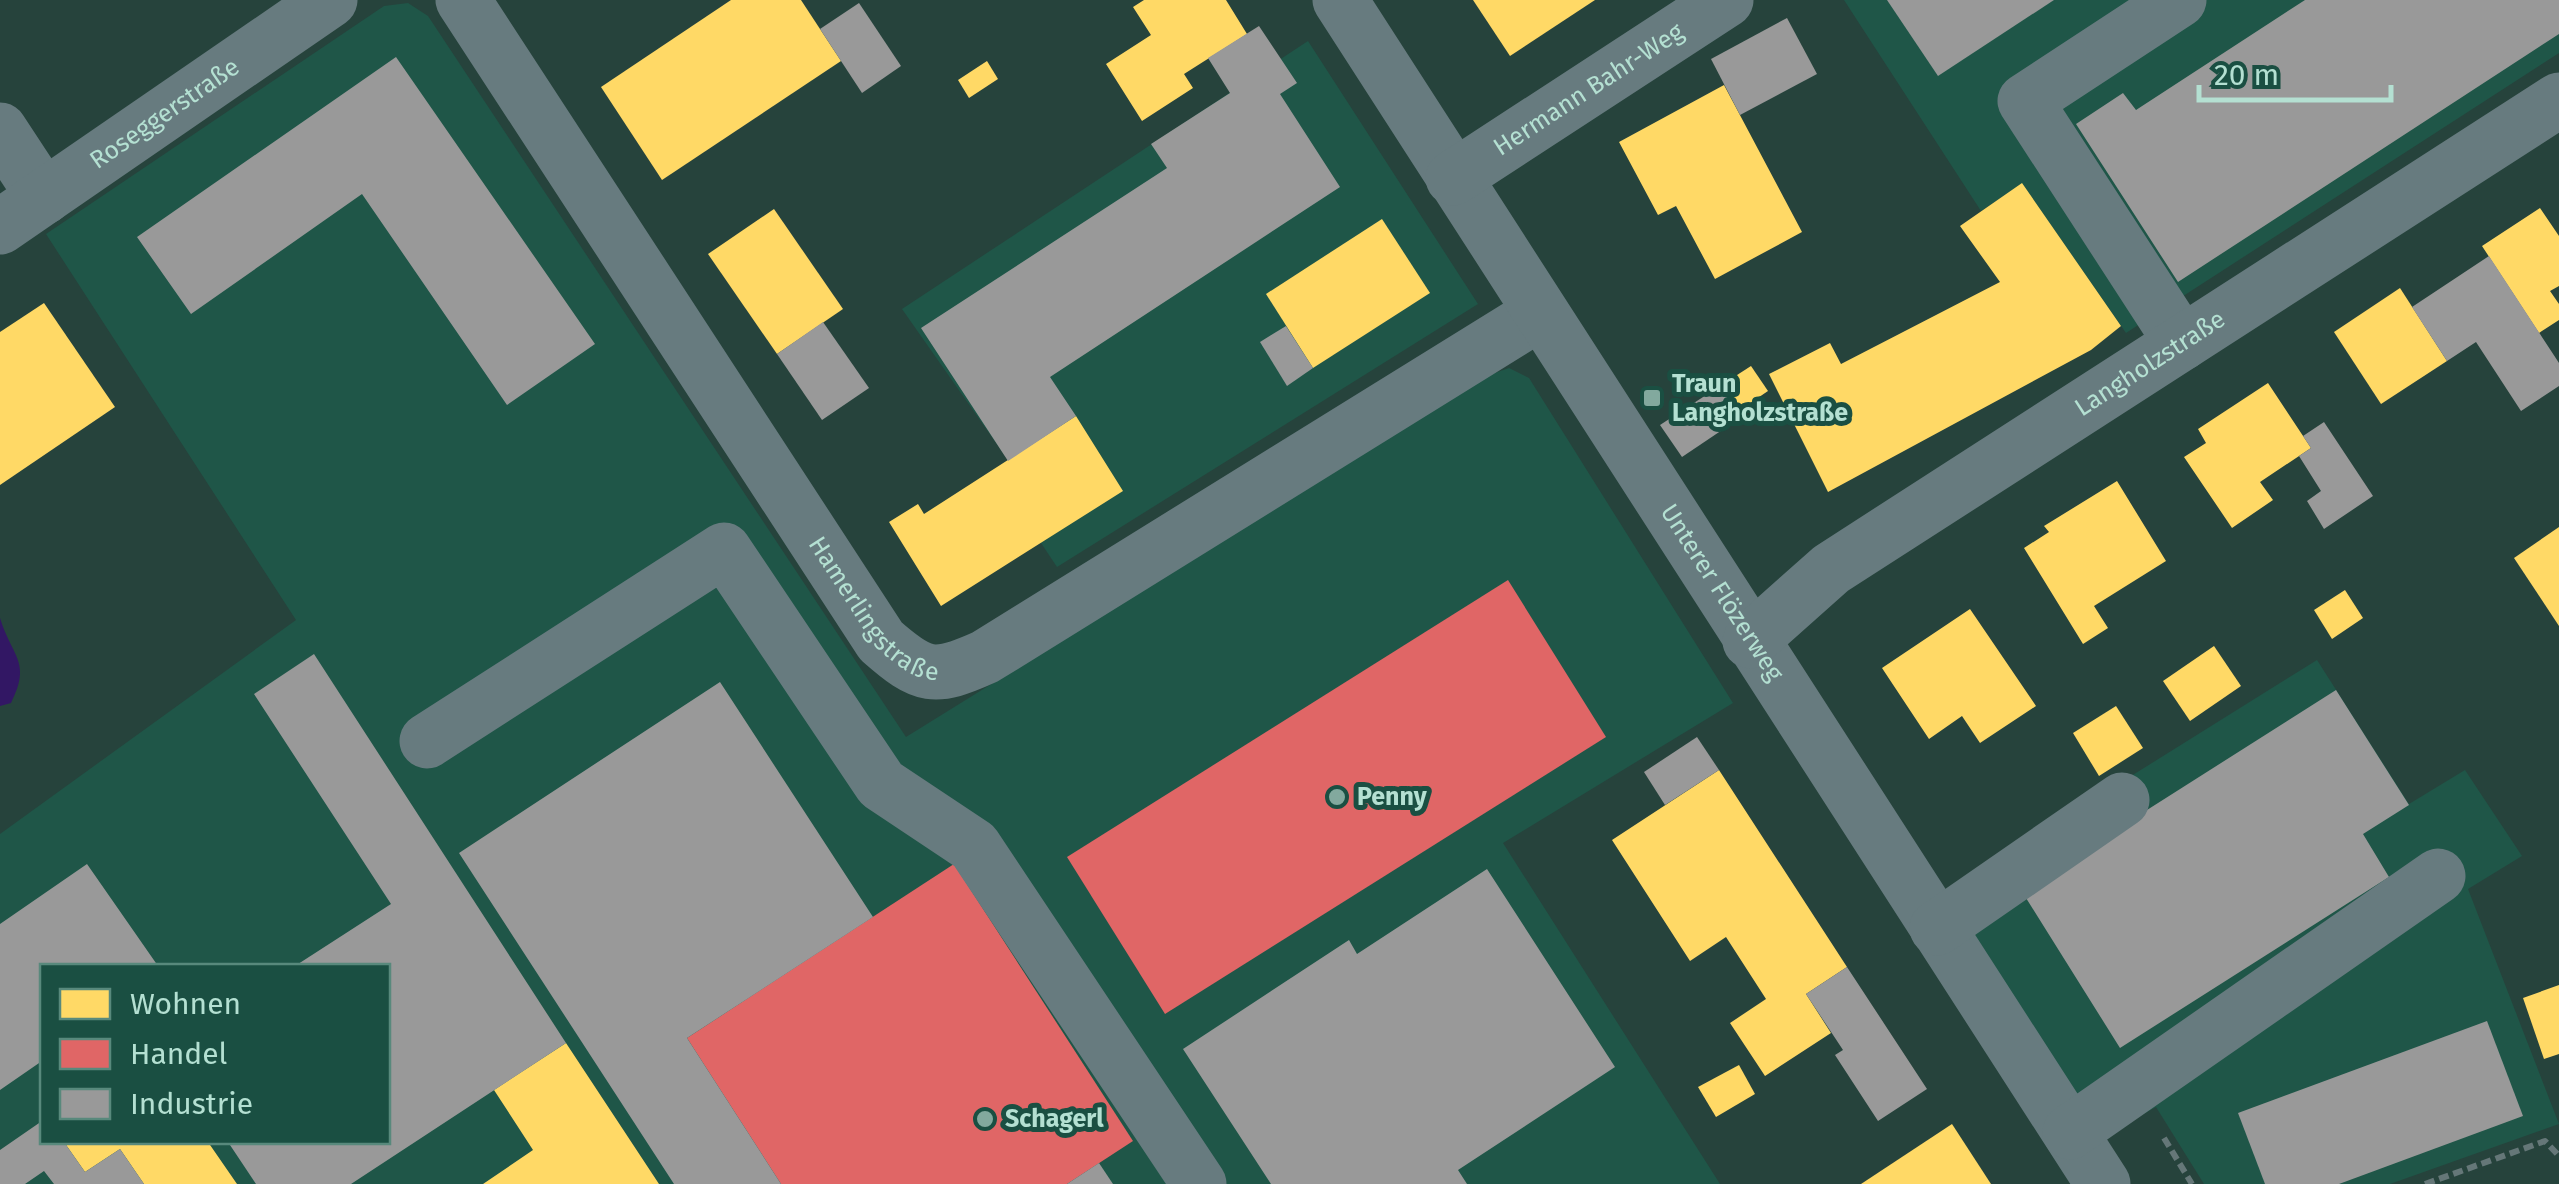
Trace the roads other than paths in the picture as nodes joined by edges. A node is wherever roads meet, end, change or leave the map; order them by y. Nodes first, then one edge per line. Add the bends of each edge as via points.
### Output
1 (330, 0) edge
2 (463, 0) edge
3 (1340, 0) edge
4 (1726, 0) edge
5 (2180, 0) edge
6 (2559, 100) edge
7 (0, 130) edge
8 (1453, 178) junction
9 (22, 212) edge
10 (1540, 313) junction
11 (2182, 343) junction
12 (1750, 641) junction
13 (427, 741) dead end
14 (2122, 800) dead end
15 (2438, 876) dead end
16 (1936, 928) junction
17 (2070, 1132) junction
18 (1200, 1184) edge
19 (2104, 1184) edge

1 - 9 street, Roseggerstraße
2 - 10 street, Hamerlingstraße via 881,641 911,668 948,674 986,658
3 - 8 street, Unterer Flözerweg
4 - 8 street, Hermann Bahr-Weg
5 - 11 street via 2025,100
6 - 11 street, Langholzstraße
7 - 9 street
8 - 10 street, Unterer Flözerweg
10 - 12 street, Unterer Flözerweg
11 - 12 street, Langholzstraße via 1831,569
12 - 16 street, Unterer Flözerweg
13 - 18 street via 724,550 881,784 974,846
14 - 16 street
15 - 17 street
16 - 17 street, Unterer Flözerweg
17 - 19 street, Unterer Flözerweg

